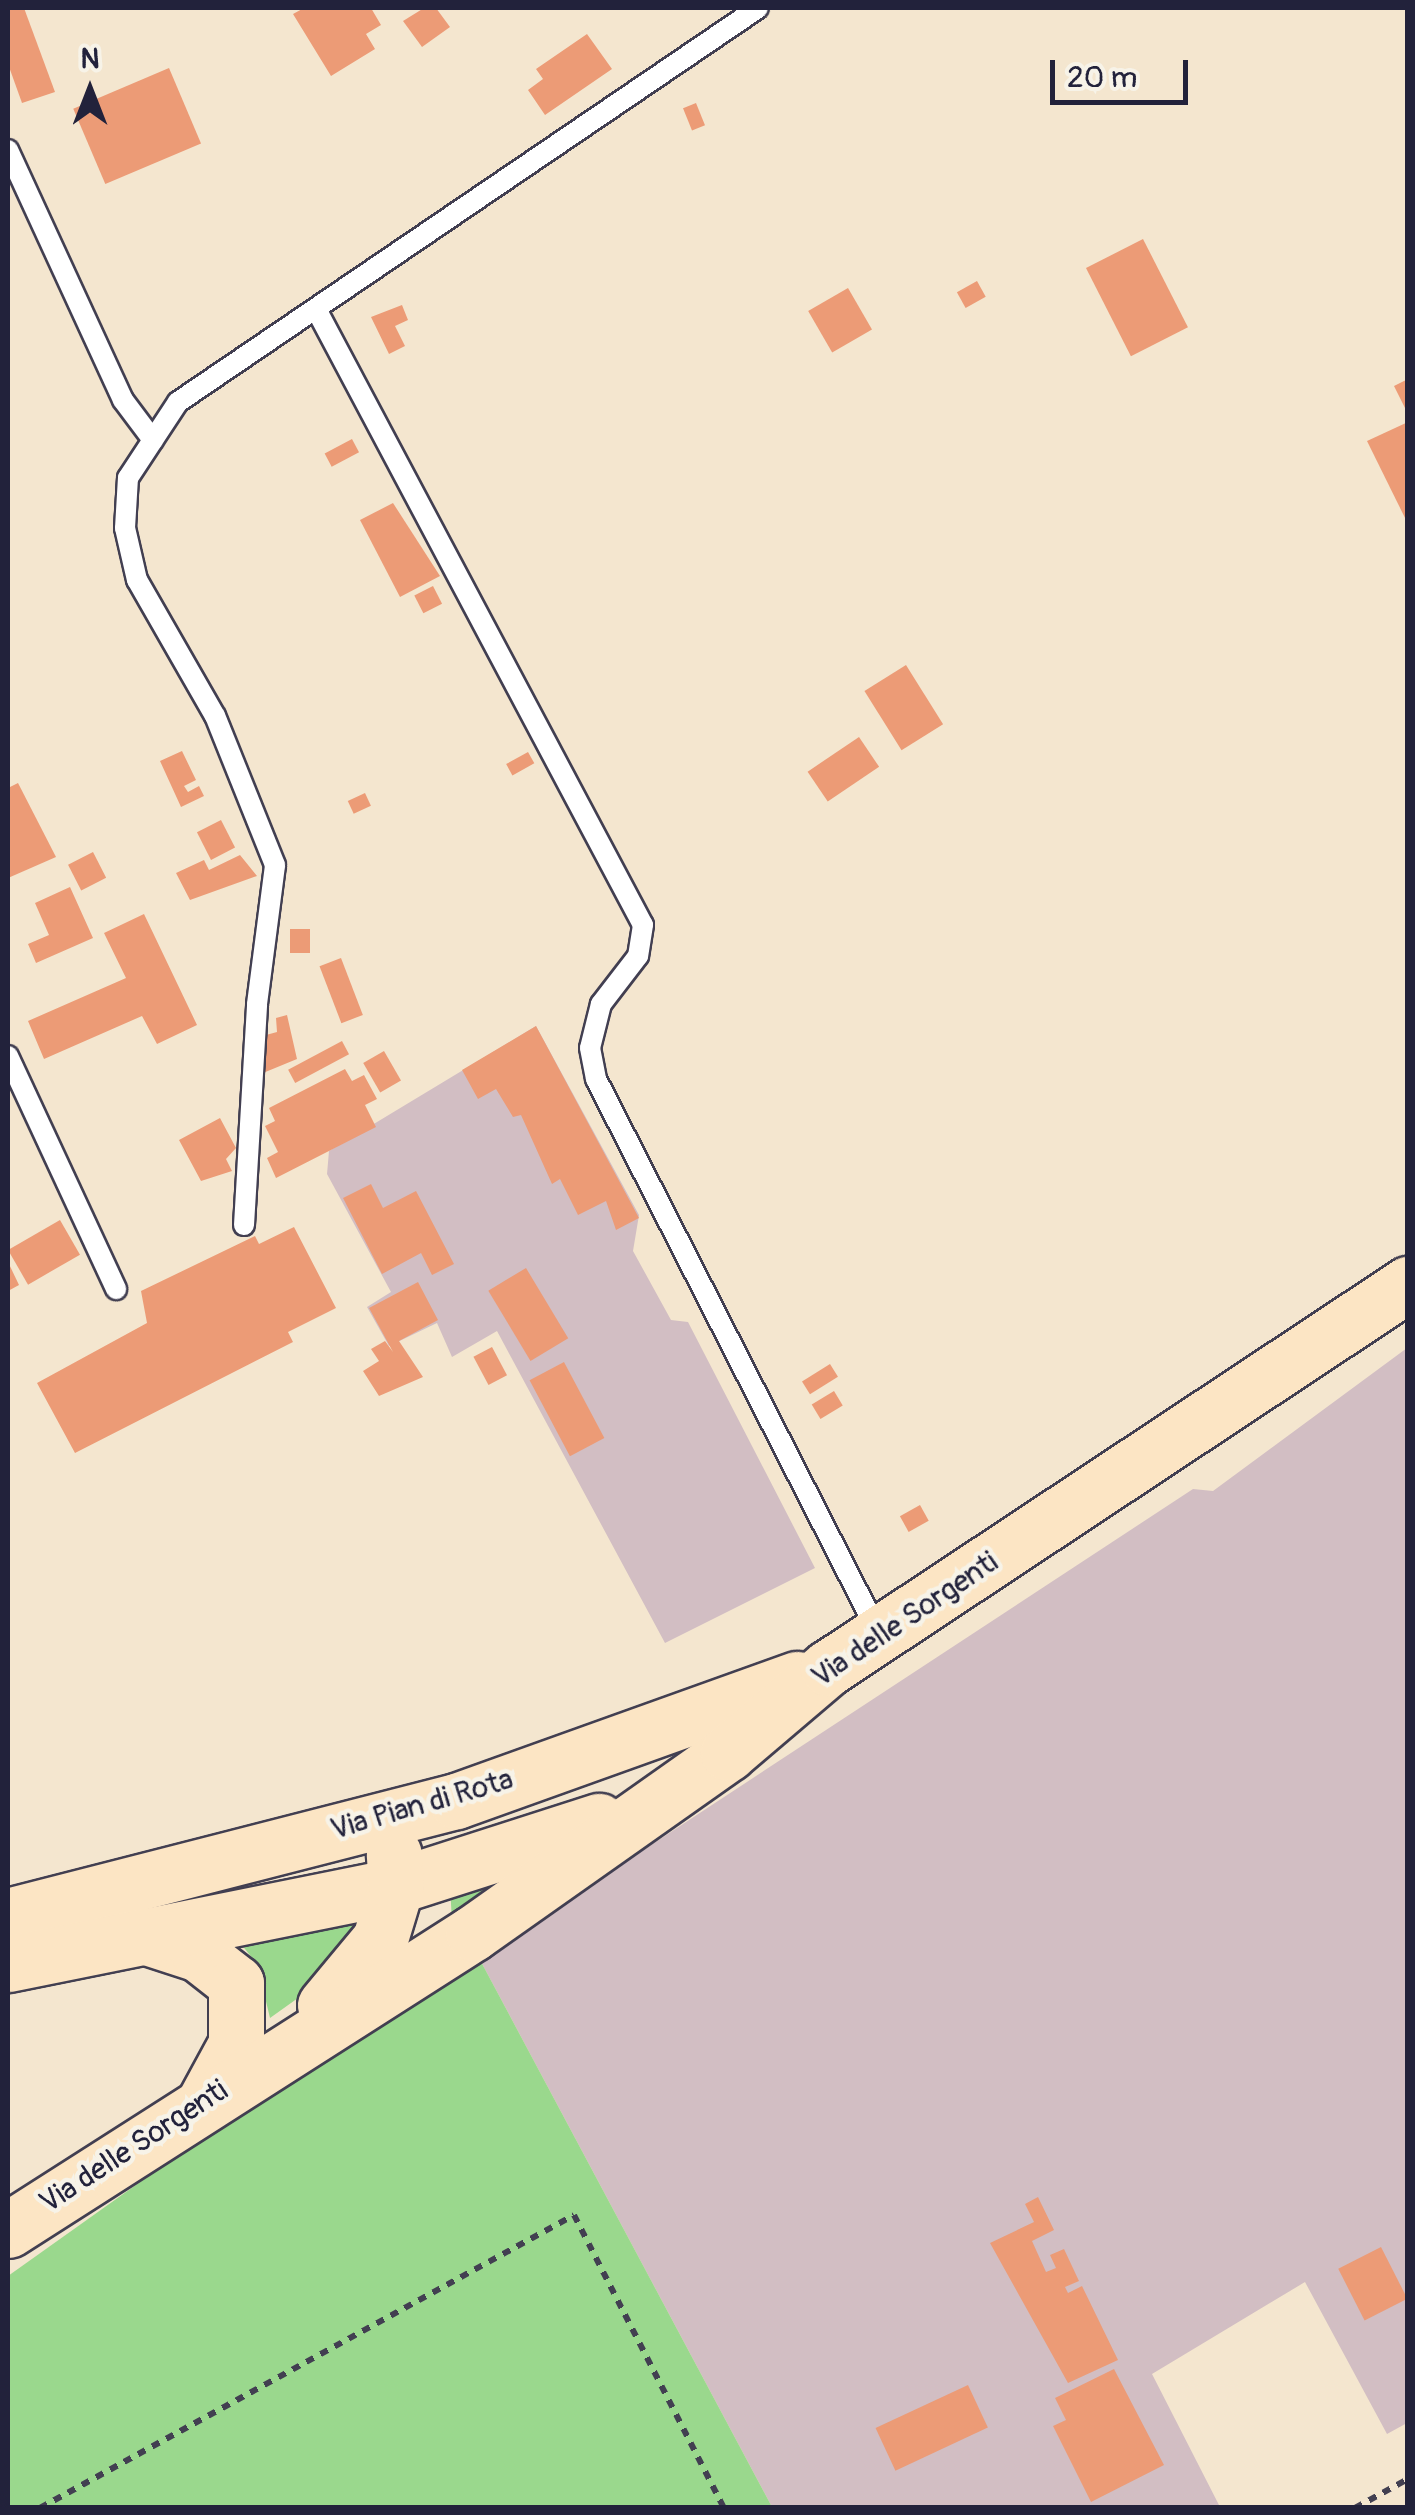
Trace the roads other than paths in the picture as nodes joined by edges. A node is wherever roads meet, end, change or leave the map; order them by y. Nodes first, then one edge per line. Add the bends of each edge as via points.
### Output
1 (758, 8) edge
2 (8, 150) edge
3 (316, 309) junction
4 (153, 440) junction
5 (8, 1056) edge
6 (244, 1225) dead end
7 (1408, 1284) edge
8 (116, 1289) dead end
9 (879, 1633) junction
10 (828, 1668) junction
11 (650, 1805) junction
12 (392, 1815) junction
13 (411, 1882) junction
14 (8, 1916) edge
15 (147, 1937) junction
16 (8, 1964) edge
17 (412, 1970) junction
18 (260, 2064) junction
19 (202, 2104) junction
20 (8, 2230) edge

1 - 3 lane
2 - 4 lane via 114,384
3 - 4 lane via 178,402
3 - 9 lane via 643,924 638,956 601,1004 590,1048 596,1079
4 - 6 lane via 128,478 124,528 137,580 215,716 275,865 257,1004
5 - 8 lane
7 - 9 main road, Via delle Sorgenti
9 - 10 main road, Via delle Sorgenti
10 - 11 main road, Via delle Sorgenti via 728,1753
10 - 12 main road, Via Pian di Rota via 456,1801
11 - 13 main road
11 - 17 main road, Via delle Sorgenti
12 - 13 main road via 421,1858
12 - 14 main road, Via Pian di Rota
13 - 15 main road
13 - 17 main road via 424,1945
13 - 18 main road, Via delle Sorgenti via 369,1957
15 - 16 main road
15 - 19 main road via 198,1954 236,1983 236,2044
17 - 18 main road, Via delle Sorgenti
18 - 19 main road, Via delle Sorgenti
19 - 20 main road, Via delle Sorgenti

